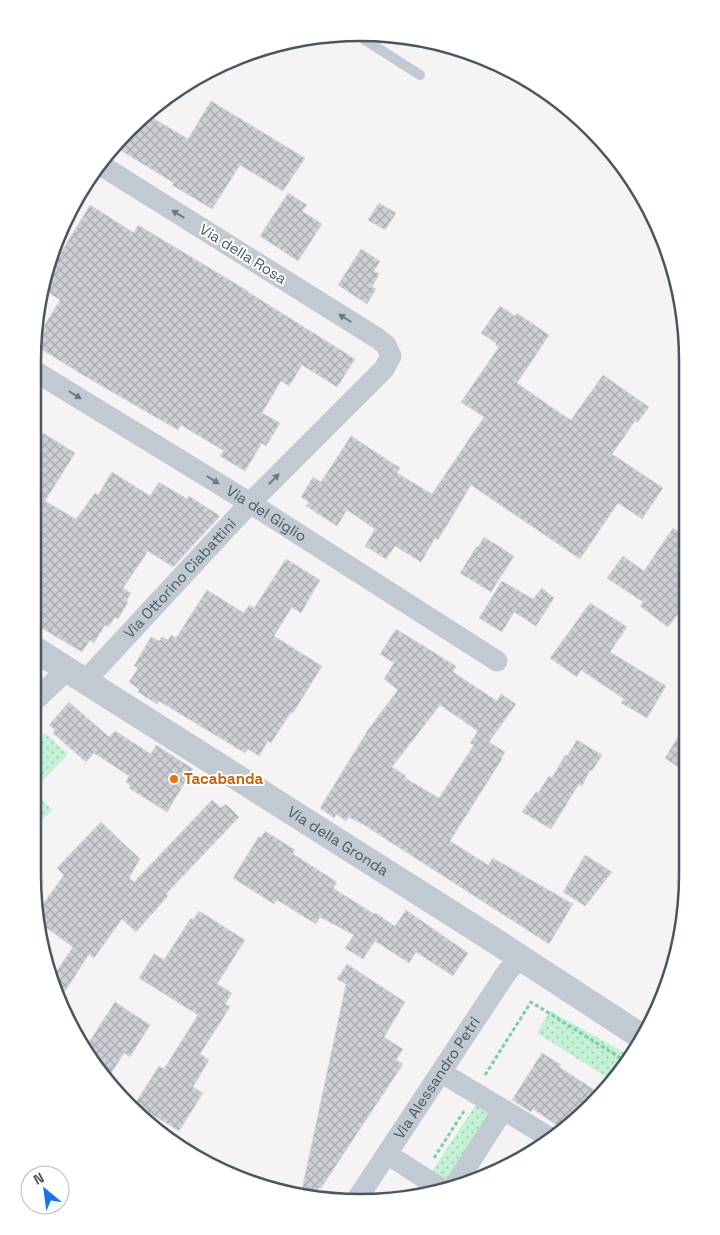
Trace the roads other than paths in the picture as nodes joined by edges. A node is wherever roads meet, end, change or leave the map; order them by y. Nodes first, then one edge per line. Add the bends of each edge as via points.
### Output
1 (367, 41) edge
2 (420, 74) dead end
3 (106, 168) edge
4 (386, 345) joint
5 (41, 375) edge
6 (250, 503) junction
7 (41, 653) edge
8 (498, 660) dead end
9 (76, 675) junction
10 (41, 697) edge
11 (520, 958) junction
12 (636, 1033) edge
13 (442, 1072) junction
14 (502, 1110) junction
15 (542, 1136) edge
16 (387, 1154) junction
17 (458, 1178) edge
18 (435, 1185) edge
19 (360, 1194) edge

1 - 2 lane
4 -> 3 street, Via della Rosa
6 -> 4 street, Via Ottorino Ciabattini via 384,369 391,356
5 -> 6 street, Via del Giglio
6 - 8 street, Via del Giglio
6 - 9 street, Via Ottorino Ciabattini
7 - 9 street, Via della Gronda
9 - 10 street, Via Ottorino Ciabattini
9 - 11 street, Via della Gronda
11 - 12 street, Via della Gronda
11 - 13 street, Via Alessandro Petri via 507,972
13 - 14 street
13 - 16 street, Via Alessandro Petri
14 - 15 street
14 - 17 street
16 - 18 street
16 - 19 street, Via Alessandro Petri

